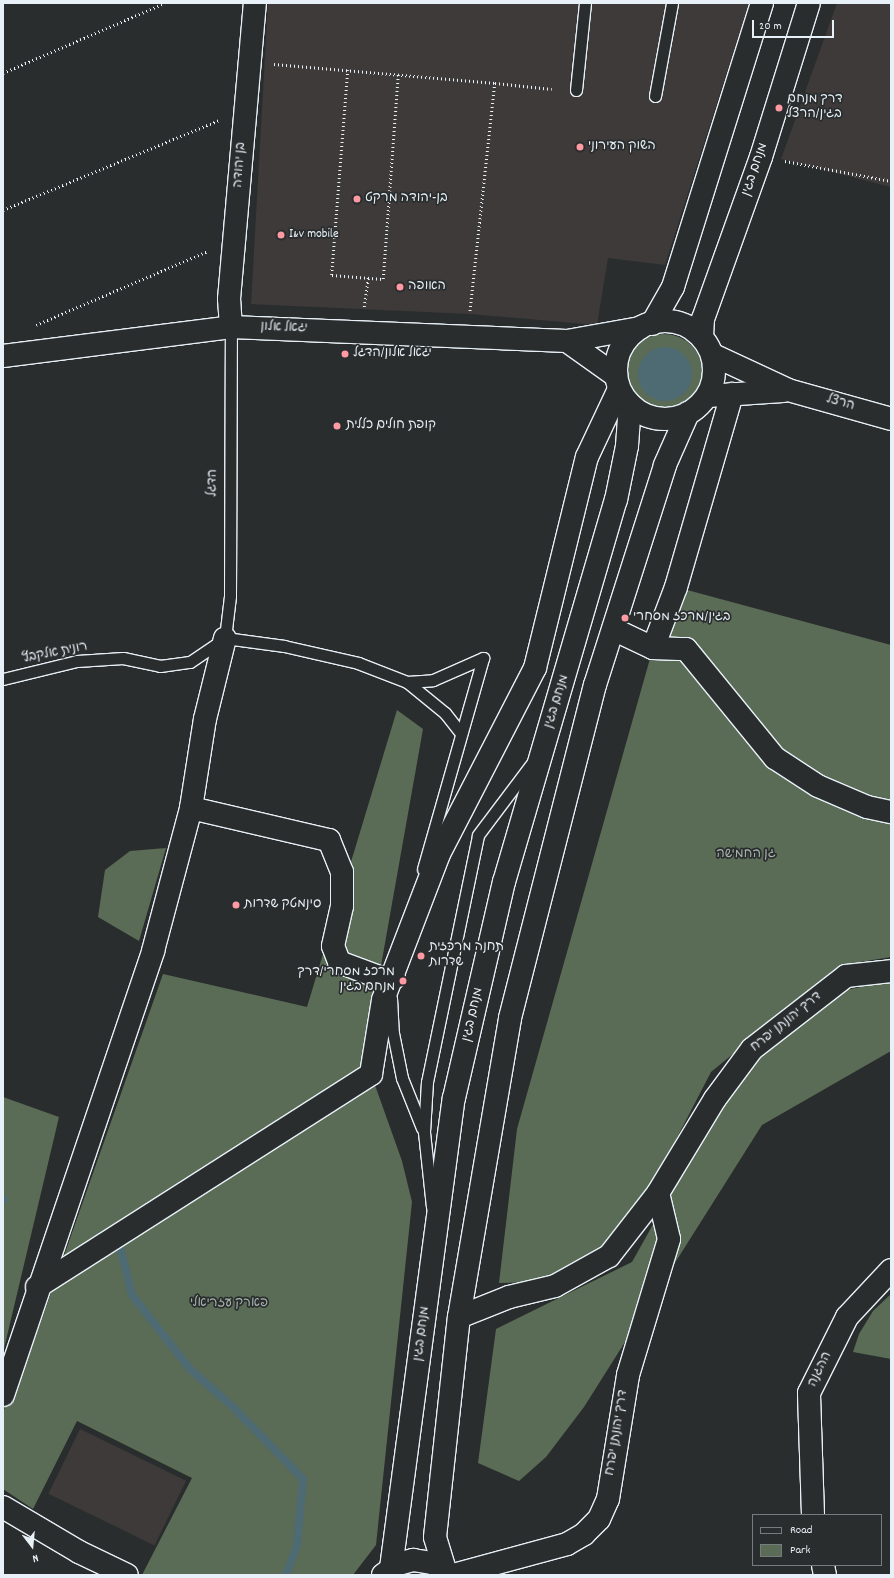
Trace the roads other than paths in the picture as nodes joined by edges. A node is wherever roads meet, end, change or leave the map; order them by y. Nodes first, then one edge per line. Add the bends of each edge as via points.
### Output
1 (255, 3) edge
2 (585, 3) edge
3 (672, 3) edge
4 (762, 3) edge
5 (809, 3) edge
6 (576, 90) dead end
7 (656, 96) dead end
8 (646, 326) junction
9 (231, 327) junction
10 (567, 341) junction
11 (708, 346) junction
12 (3, 356) edge
13 (622, 389) junction
14 (788, 390) junction
15 (732, 394) junction
16 (708, 396) junction
17 (688, 413) junction
18 (891, 419) edge
19 (615, 630) junction
20 (224, 638) junction
21 (653, 648) junction
22 (3, 679) edge
23 (407, 682) junction
24 (460, 732) junction
25 (543, 749) junction
26 (191, 808) junction
27 (891, 812) edge
28 (891, 971) edge
29 (394, 978) junction
30 (424, 1132) junction
31 (658, 1193) junction
32 (435, 1231) junction
33 (891, 1270) edge
34 (37, 1287) junction
35 (460, 1317) junction
36 (3, 1395) edge
37 (3, 1507) edge
38 (813, 1514) edge
39 (512, 1568) edge
40 (387, 1571) edge
41 (450, 1573) edge
42 (126, 1575) edge

1 - 9 street, בן יהודה via 229,299
2 - 6 lane
3 - 7 lane
4 - 8 street via 673,287
5 - 11 street, מנחם בגין via 761,157 703,319
8 - 10 street, יגאל אלון
8 - 11 street via 677,322
8 - 13 street via 622,346
9 - 10 street, יגאל אלון
9 - 12 street, יגאל אלון
9 - 20 lane, הדגל via 230,596
10 - 13 street
11 - 14 street, הרצל
11 - 16 street via 714,376
13 - 17 street via 643,414 658,418
13 - 25 street, מנחם בגין via 627,446 616,500
13 - 29 street via 587,457 535,668 439,854
14 - 15 street, הרצל
14 - 18 street, הרצל
15 - 16 street, הרצל
15 - 21 street via 676,587
16 - 17 street
17 - 19 street via 665,465
19 - 21 street
19 - 35 street via 595,685 510,1018
20 - 22 lane, רונית אלקבץ via 190,662 160,666 123,658 77,661
20 - 23 lane via 284,646 358,663
20 - 26 street via 205,719
21 - 27 street via 686,649 776,758 818,786 867,807
23 - 24 lane via 445,713
23 - 24 lane via 433,680 483,658
24 - 29 lane
25 - 30 lane via 478,835 427,1082
25 - 32 street, מנחם בגין via 504,882 454,1098
26 - 29 street via 329,840 342,872 342,906 333,946 339,962 379,977
26 - 34 street via 153,951
28 - 31 street, דרך יהונתן יפרח via 846,976 752,1049 715,1099
29 - 30 lane via 393,1033 402,1078
29 - 34 street via 383,1000 371,1074
30 - 32 lane
31 - 35 street, דרך יהונתן יפרח via 609,1256 555,1286 509,1297
31 - 39 street, דרך יהונתן יפרח via 669,1238 628,1375 608,1499 599,1519 584,1534
32 - 40 street, מנחם בגין
33 - 38 street, ההגנה via 846,1317 809,1393
34 - 36 street
35 - 41 street via 435,1537
37 - 42 street via 79,1552
39 - 41 street, דרך יהונתן יפרח
40 - 41 street via 420,1560

